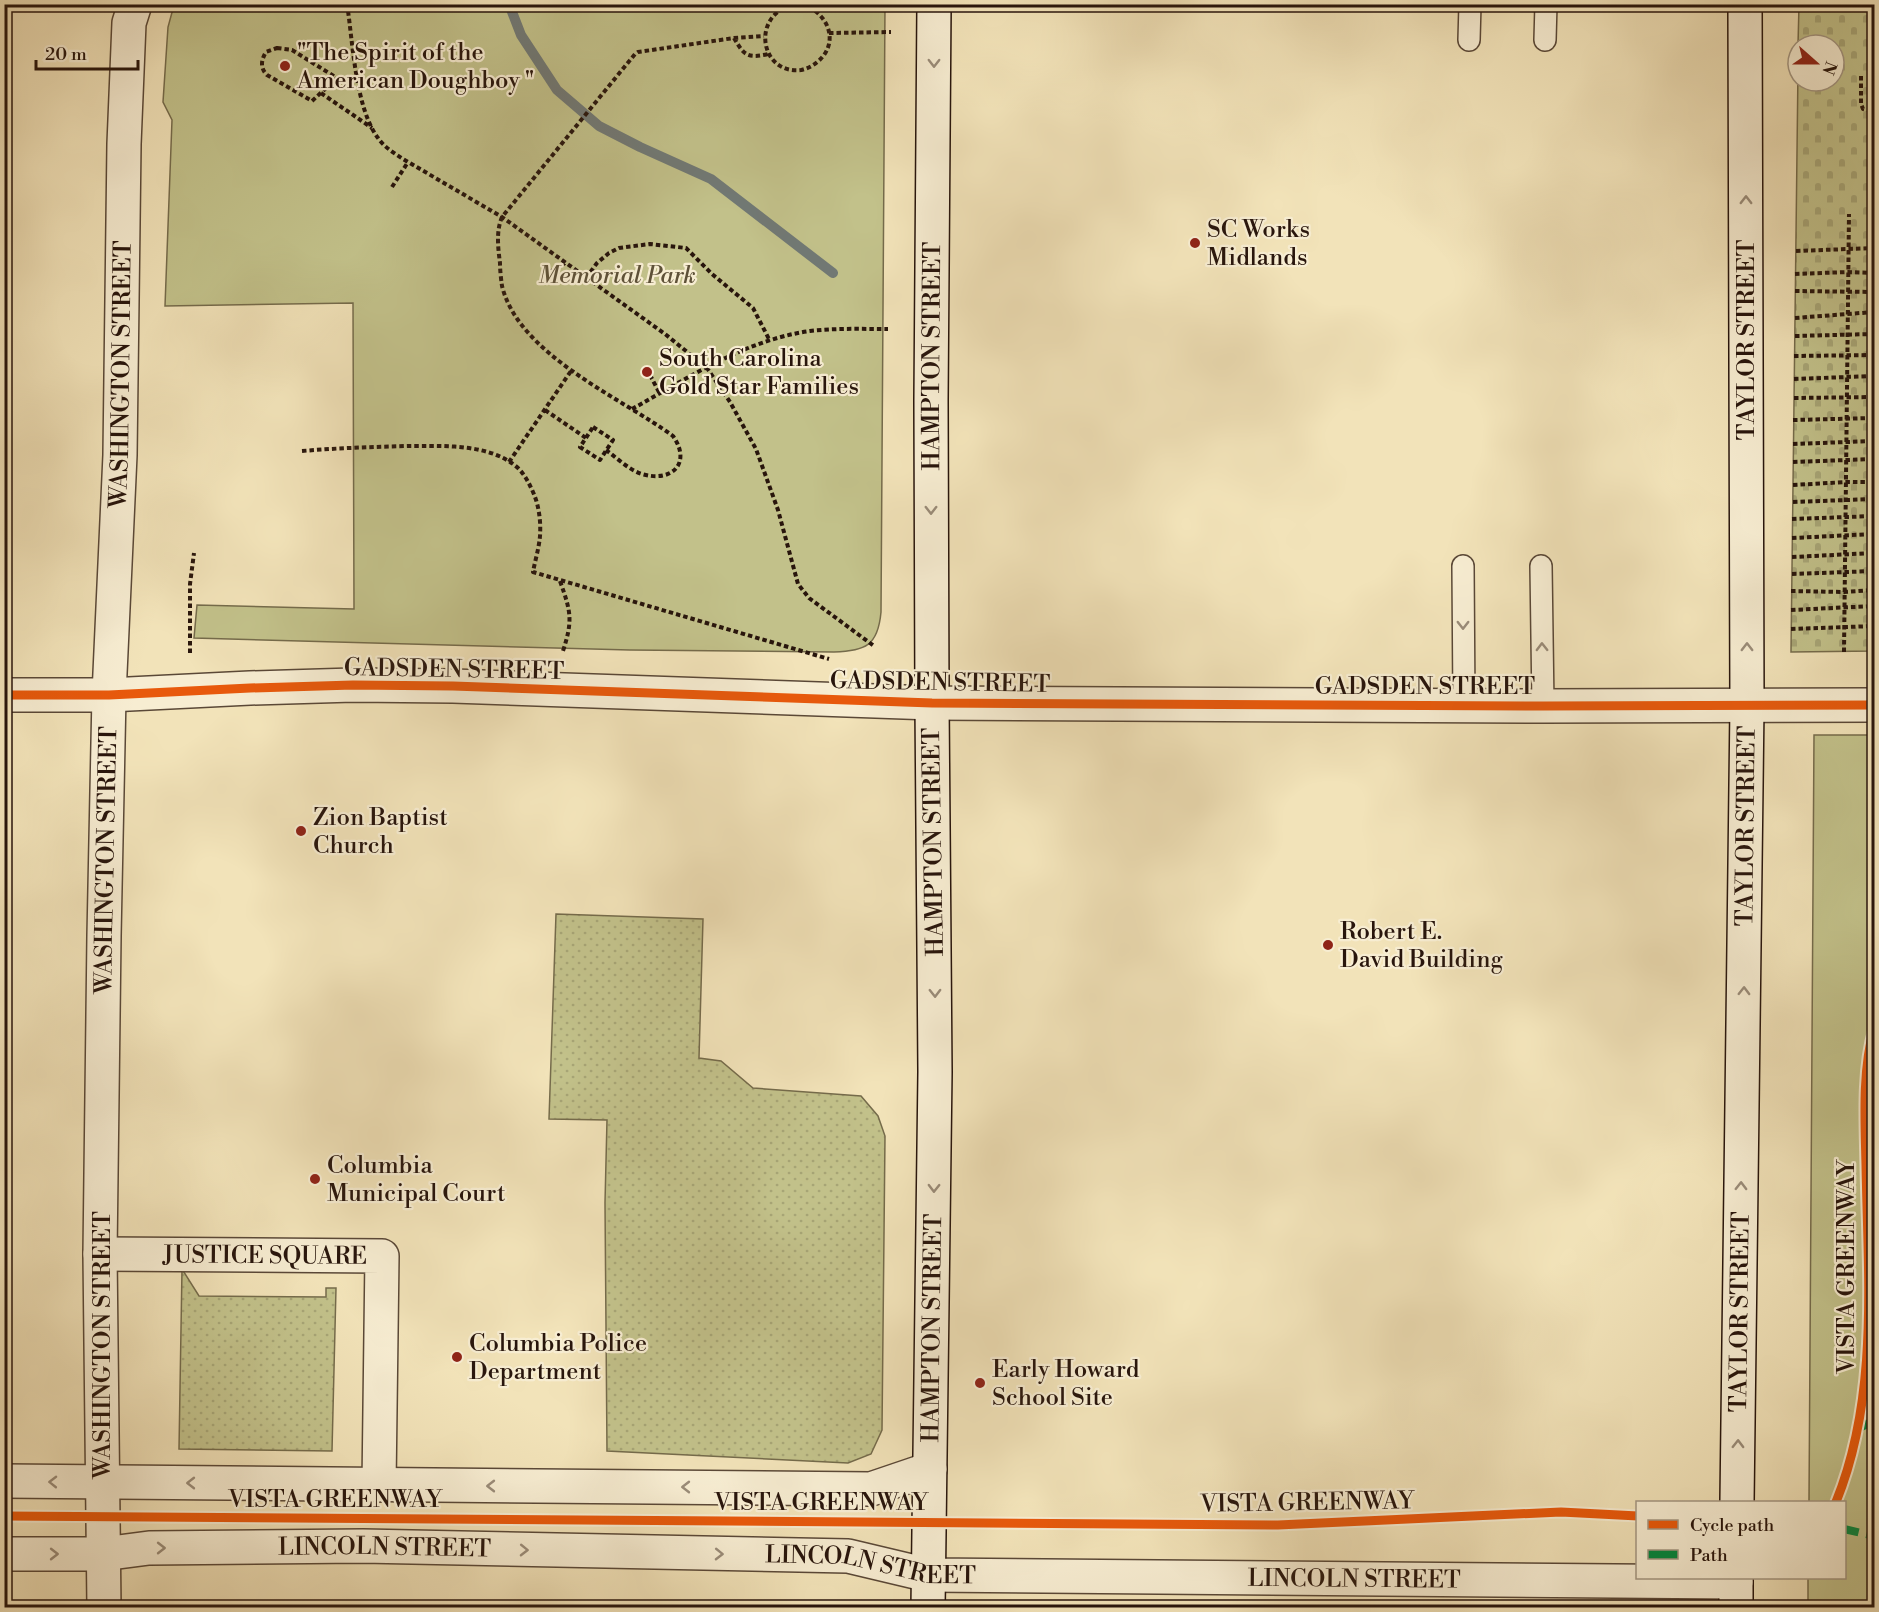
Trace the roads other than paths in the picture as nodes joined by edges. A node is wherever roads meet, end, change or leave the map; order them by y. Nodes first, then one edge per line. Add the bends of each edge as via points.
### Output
1 (135, 4) edge
2 (934, 4) edge
3 (1470, 4) edge
4 (1546, 4) edge
5 (1745, 4) edge
6 (1469, 40) dead end
7 (1545, 40) dead end
8 (1463, 566) dead end
9 (1541, 566) dead end
10 (4, 695) edge
11 (109, 695) junction
12 (932, 703) junction
13 (1875, 705) edge
14 (1464, 706) junction
15 (1543, 706) junction
16 (1747, 706) junction
17 (100, 1254) junction
18 (930, 1468) junction
19 (4, 1481) edge
20 (102, 1483) junction
21 (378, 1485) junction
22 (1737, 1501) edge
23 (4, 1554) edge
24 (104, 1554) junction
25 (928, 1575) junction
26 (1736, 1589) edge
27 (104, 1608) edge
28 (928, 1608) edge

1 - 11 street, WASHINGTON STREET via 129,23 124,144 120,455
2 -> 12 street, HAMPTON STREET
3 - 6 lane
4 - 7 lane
16 -> 5 street, TAYLOR STREET
8 -> 14 lane
15 -> 9 lane
10 - 11 street, GADSDEN STREET
11 - 12 street, GADSDEN STREET via 353,685
11 - 17 street, WASHINGTON STREET
12 - 14 street, GADSDEN STREET
12 -> 18 street, HAMPTON STREET via 935,1072
13 - 16 street, GADSDEN STREET
14 - 15 street, GADSDEN STREET
15 - 16 street, GADSDEN STREET
22 -> 16 street, TAYLOR STREET
17 - 20 street, WASHINGTON STREET
17 - 21 street, JUSTICE SQUARE via 382,1256
18 -> 21 street via 871,1489
18 - 25 street, HAMPTON STREET
20 -> 19 street
21 -> 20 street
20 - 24 street, WASHINGTON STREET
23 -> 24 street, LINCOLN STREET
24 -> 25 street, LINCOLN STREET via 149,1548 363,1546 824,1556 848,1557
24 - 27 street, WASHINGTON STREET
25 - 26 street, LINCOLN STREET
25 - 28 street, HAMPTON STREET

